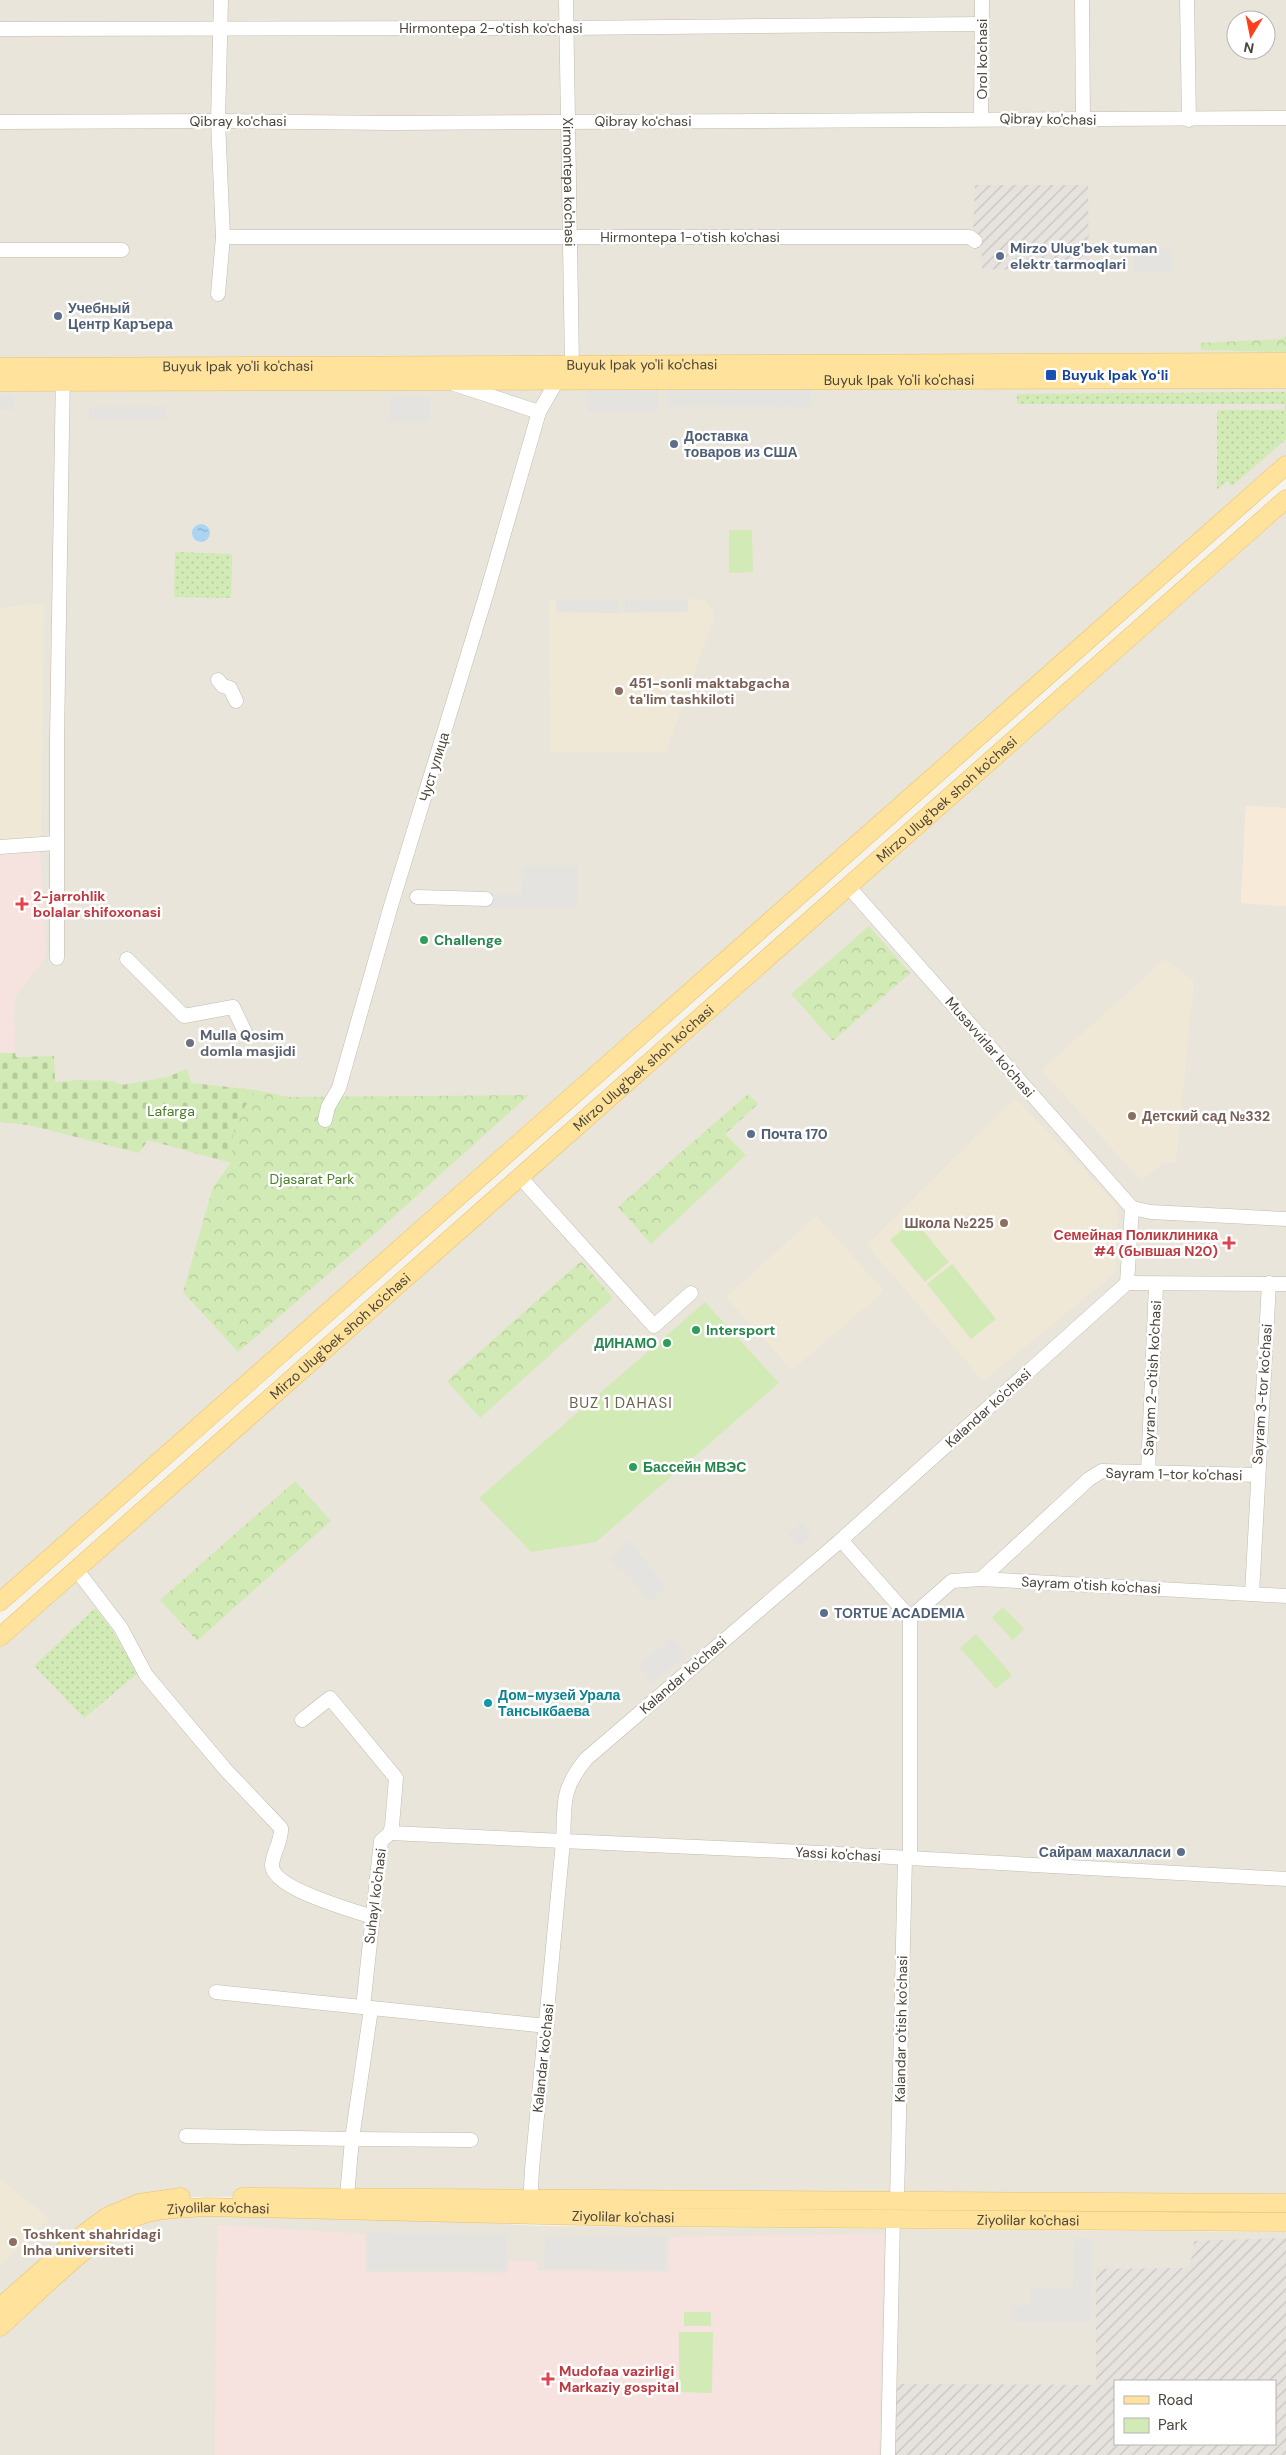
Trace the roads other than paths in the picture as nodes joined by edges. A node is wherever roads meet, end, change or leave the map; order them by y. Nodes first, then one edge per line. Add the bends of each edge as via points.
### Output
1 (221, 0) edge
2 (566, 0) edge
3 (982, 0) edge
4 (1082, 0) edge
5 (1187, 0) edge
6 (982, 24) junction
7 (221, 28) junction
8 (567, 28) junction
9 (0, 29) edge
10 (981, 118) junction
11 (1286, 118) edge
12 (218, 120) junction
13 (1082, 120) junction
14 (1192, 120) junction
15 (0, 122) edge
16 (569, 122) junction
17 (570, 236) junction
18 (223, 238) junction
19 (975, 241) dead end
20 (0, 250) edge
21 (122, 250) dead end
22 (218, 294) dead end
23 (1286, 362) edge
24 (1056, 363) junction
25 (0, 367) edge
26 (63, 374) junction
27 (570, 377) junction
28 (1286, 379) edge
29 (817, 380) joint
30 (982, 380) joint
31 (1051, 380) junction
32 (1259, 380) junction
33 (445, 381) junction
34 (0, 382) edge
35 (1286, 384) edge
36 (539, 412) junction
37 (1286, 465) edge
38 (1286, 499) edge
39 (1286, 505) edge
40 (1235, 544) junction
41 (218, 680) dead end
42 (236, 701) dead end
43 (56, 843) junction
44 (0, 847) edge
45 (848, 886) junction
46 (417, 897) dead end
47 (486, 899) dead end
48 (775, 917) junction
49 (791, 937) junction
50 (57, 958) dead end
51 (127, 958) dead end
52 (248, 1036) dead end
53 (325, 1120) dead end
54 (520, 1177) junction
55 (1132, 1208) junction
56 (1286, 1219) edge
57 (1127, 1283) junction
58 (1269, 1283) junction
59 (1286, 1284) edge
60 (1156, 1285) junction
61 (691, 1293) dead end
62 (1148, 1472) junction
63 (1257, 1476) junction
64 (841, 1540) junction
65 (37, 1569) junction
66 (76, 1569) junction
67 (982, 1579) junction
68 (55, 1588) junction
69 (1252, 1594) junction
70 (1286, 1596) edge
71 (0, 1602) edge
72 (910, 1618) junction
73 (0, 1637) edge
74 (302, 1720) dead end
75 (390, 1833) junction
76 (563, 1842) junction
77 (908, 1858) junction
78 (1286, 1879) edge
79 (372, 1917) junction
80 (216, 1992) dead end
81 (367, 2008) junction
82 (547, 2026) junction
83 (186, 2136) dead end
84 (352, 2139) junction
85 (470, 2140) dead end
86 (347, 2196) junction
87 (814, 2200) junction
88 (896, 2200) junction
89 (1100, 2202) junction
90 (384, 2204) junction
91 (1286, 2204) edge
92 (530, 2206) junction
93 (814, 2217) junction
94 (893, 2219) junction
95 (1100, 2222) junction
96 (1286, 2222) edge
97 (0, 2307) edge
98 (0, 2327) edge
99 (888, 2455) edge

1 - 7 street
2 - 8 street, Xirmontepa ko'chasi
3 - 6 street, Orol ko'chasi
4 - 13 street
5 - 14 street
6 - 8 street, Hirmontepa 2-o'tish ko'chasi
6 - 10 street, Orol ko'chasi
7 - 8 street, Hirmontepa 2-o'tish ko'chasi
7 - 9 street, Hirmontepa 2-o'tish ko'chasi
7 - 12 street
8 - 16 street, Xirmontepa ko'chasi
10 - 13 street, Qibray ko'chasi
10 - 16 street, Qibray ko'chasi
11 - 14 street, Qibray ko'chasi
12 - 15 street, Qibray ko'chasi
12 - 16 street, Qibray ko'chasi
12 - 18 street
13 - 14 street, Qibray ko'chasi
16 - 17 street, Xirmontepa ko'chasi
17 - 18 street, Hirmontepa 1-o'tish ko'chasi
17 - 19 street, Hirmontepa 1-o'tish ko'chasi via 970,237
17 - 27 street, Xirmontepa ko'chasi
18 - 22 street
20 - 21 street
23 - 24 main road, Buyuk Ipak yo'li ko'chasi
24 - 27 main road, Buyuk Ipak yo'li ko'chasi
24 - 31 main road via 1061,367 1061,374
25 - 26 main road, Buyuk Ipak yo'li ko'chasi
26 - 27 main road, Buyuk Ipak yo'li ko'chasi
26 - 33 main road, Buyuk Ipak yo'li ko'chasi
26 - 34 main road, Buyuk Ipak yo'li ko'chasi
26 - 43 street
27 - 29 main road, Buyuk Ipak yo'li ko'chasi
27 - 33 main road, Buyuk Ipak yo'li ko'chasi
27 - 36 street, Чуст улица
28 - 32 main road
29 - 30 main road, Buyuk Ipak Yo'li ko'chasi
30 - 31 main road, Buyuk Ipak yo'li ko'chasi
31 - 32 main road, Buyuk Ipak yo'li ko'chasi
32 - 35 main road
33 - 36 street
36 - 53 street, Чуст улица via 344,1072
37 - 48 main road, Mirzo Ulug'bek shoh ko'chasi
38 - 40 main road, Mirzo Ulug'bek shoh ko'chasi
39 - 40 main road
40 - 45 main road, Mirzo Ulug'bek shoh ko'chasi
41 - 42 street via 230,688
43 - 44 street
43 - 50 street
45 - 49 main road, Mirzo Ulug'bek shoh ko'chasi
45 - 55 street, Musavvirlar ko'chasi
46 - 47 street
48 - 49 main road
48 - 65 main road, Mirzo Ulug'bek shoh ko'chasi
49 - 54 main road, Mirzo Ulug'bek shoh ko'chasi
51 - 52 street via 184,1016 232,1007
54 - 61 street via 654,1326
54 - 66 main road, Mirzo Ulug'bek shoh ko'chasi
55 - 56 street via 1151,1212
55 - 57 street
57 - 60 street
57 - 64 street, Kalandar ko'chasi
58 - 59 street
58 - 60 street
58 - 63 street, Sayram 3-tor ko'chasi
60 - 62 street, Sayram 2-o'tish ko'chasi
62 - 63 street, Sayram 1-tor ko'chasi
62 - 67 street, Sayram 1-tor ko'chasi via 1108,1470 1094,1476
63 - 69 street, Sayram 3-tor ko'chasi
64 - 72 street
64 - 76 street, Kalandar ko'chasi via 586,1759 565,1791
65 - 68 main road
65 - 71 main road, Mirzo Ulug'bek shoh ko'chasi
66 - 68 main road, Mirzo Ulug'bek shoh ko'chasi
66 - 79 street via 121,1628 146,1675 225,1769 281,1828 272,1863 274,1870 291,1887
67 - 69 street, Sayram o'tish ko'chasi
67 - 72 street, Sayram o'tish ko'chasi via 952,1581
68 - 73 main road, Mirzo Ulug'bek shoh ko'chasi
69 - 70 street, Sayram o'tish ko'chasi
72 - 77 street, Kalandar o'tish ko'chasi
74 - 75 street, Suhayl ko'chasi via 330,1698 390,1770 397,1786
75 - 76 street, Yassi ko'chasi
75 - 79 street, Suhayl ko'chasi via 381,1841
76 - 77 street, Yassi ko'chasi
76 - 82 street, Kalandar ko'chasi
77 - 78 street, Yassi ko'chasi
77 - 88 street, Kalandar o'tish ko'chasi
79 - 81 street, Suhayl ko'chasi
80 - 81 street
81 - 82 street
81 - 84 street, Suhayl ko'chasi
82 - 92 street, Kalandar ko'chasi
83 - 84 street
84 - 85 street
84 - 86 street, Suhayl ko'chasi
86 - 90 main road, Ziyolilar ko'chasi
86 - 97 main road, Ziyolilar ko'chasi via 176,2198 139,2203 99,2222
87 - 88 main road, Ziyolilar ko'chasi
87 - 92 main road, Ziyolilar ko'chasi
87 - 93 main road
88 - 89 main road, Ziyolilar ko'chasi
89 - 91 main road, Ziyolilar ko'chasi
89 - 95 main road
90 - 92 main road, Ziyolilar ko'chasi
90 - 98 main road, Ziyolilar ko'chasi via 208,2207 142,2214 91,2246
92 - 93 main road, Ziyolilar ko'chasi
93 - 94 main road, Ziyolilar ko'chasi
94 - 95 main road, Ziyolilar ko'chasi
94 - 99 street
95 - 96 main road, Ziyolilar ko'chasi

